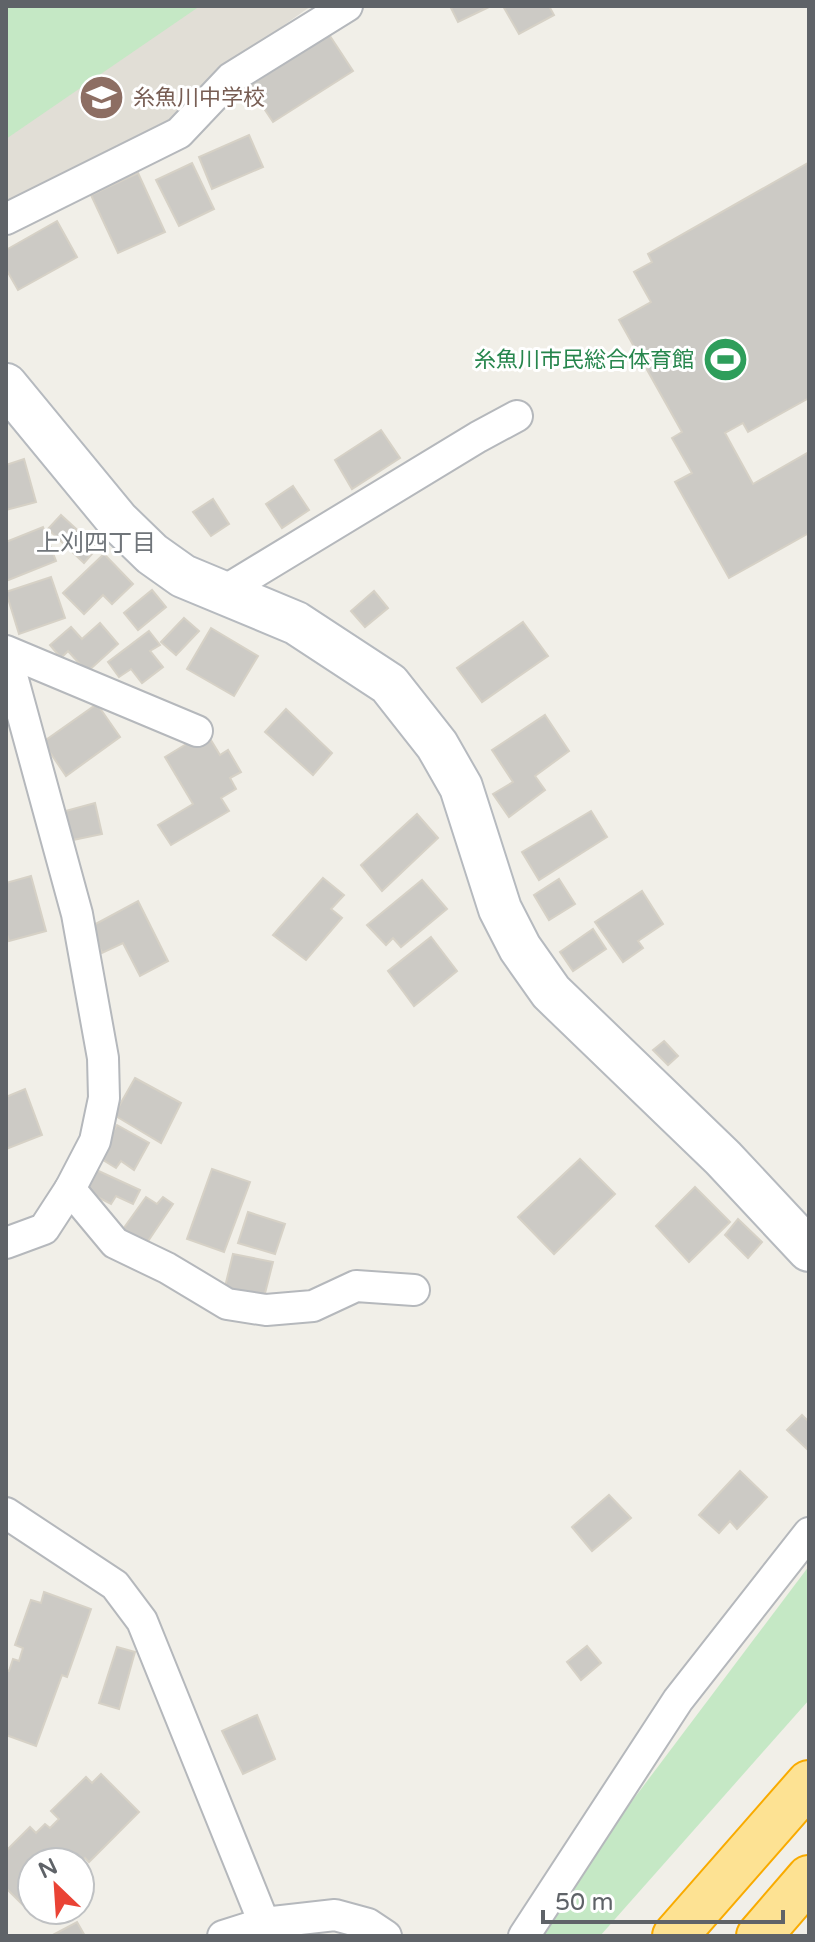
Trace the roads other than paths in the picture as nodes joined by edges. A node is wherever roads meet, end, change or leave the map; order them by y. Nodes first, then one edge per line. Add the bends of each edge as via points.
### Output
1 (347, 6) edge
2 (6, 219) edge
3 (6, 385) edge
4 (517, 416) dead end
5 (221, 593) junction
6 (6, 652) edge
7 (197, 731) dead end
8 (70, 1189) junction
9 (6, 1243) edge
10 (809, 1250) edge
11 (414, 1290) dead end
12 (6, 1513) edge
13 (809, 1533) edge
14 (809, 1783) edge
15 (809, 1878) edge
16 (264, 1923) junction
17 (223, 1936) edge
18 (386, 1936) edge
19 (524, 1936) edge
20 (675, 1936) edge
21 (759, 1936) edge

1 - 2 street via 231,78 179,133
3 - 5 street via 126,529 183,576
4 - 5 street
5 - 10 street via 296,623 389,684 437,745 461,787 500,909 551,992 723,1158
6 - 7 street
6 - 8 street via 77,914 103,1058 104,1098 95,1141
8 - 9 street via 44,1229
8 - 11 street via 115,1243 227,1304 266,1310 313,1306 356,1286
12 - 16 street via 115,1585 142,1621
13 - 19 street via 678,1700
14 - 20 highway
15 - 21 highway
16 - 17 street
16 - 18 street via 335,1915 368,1924

